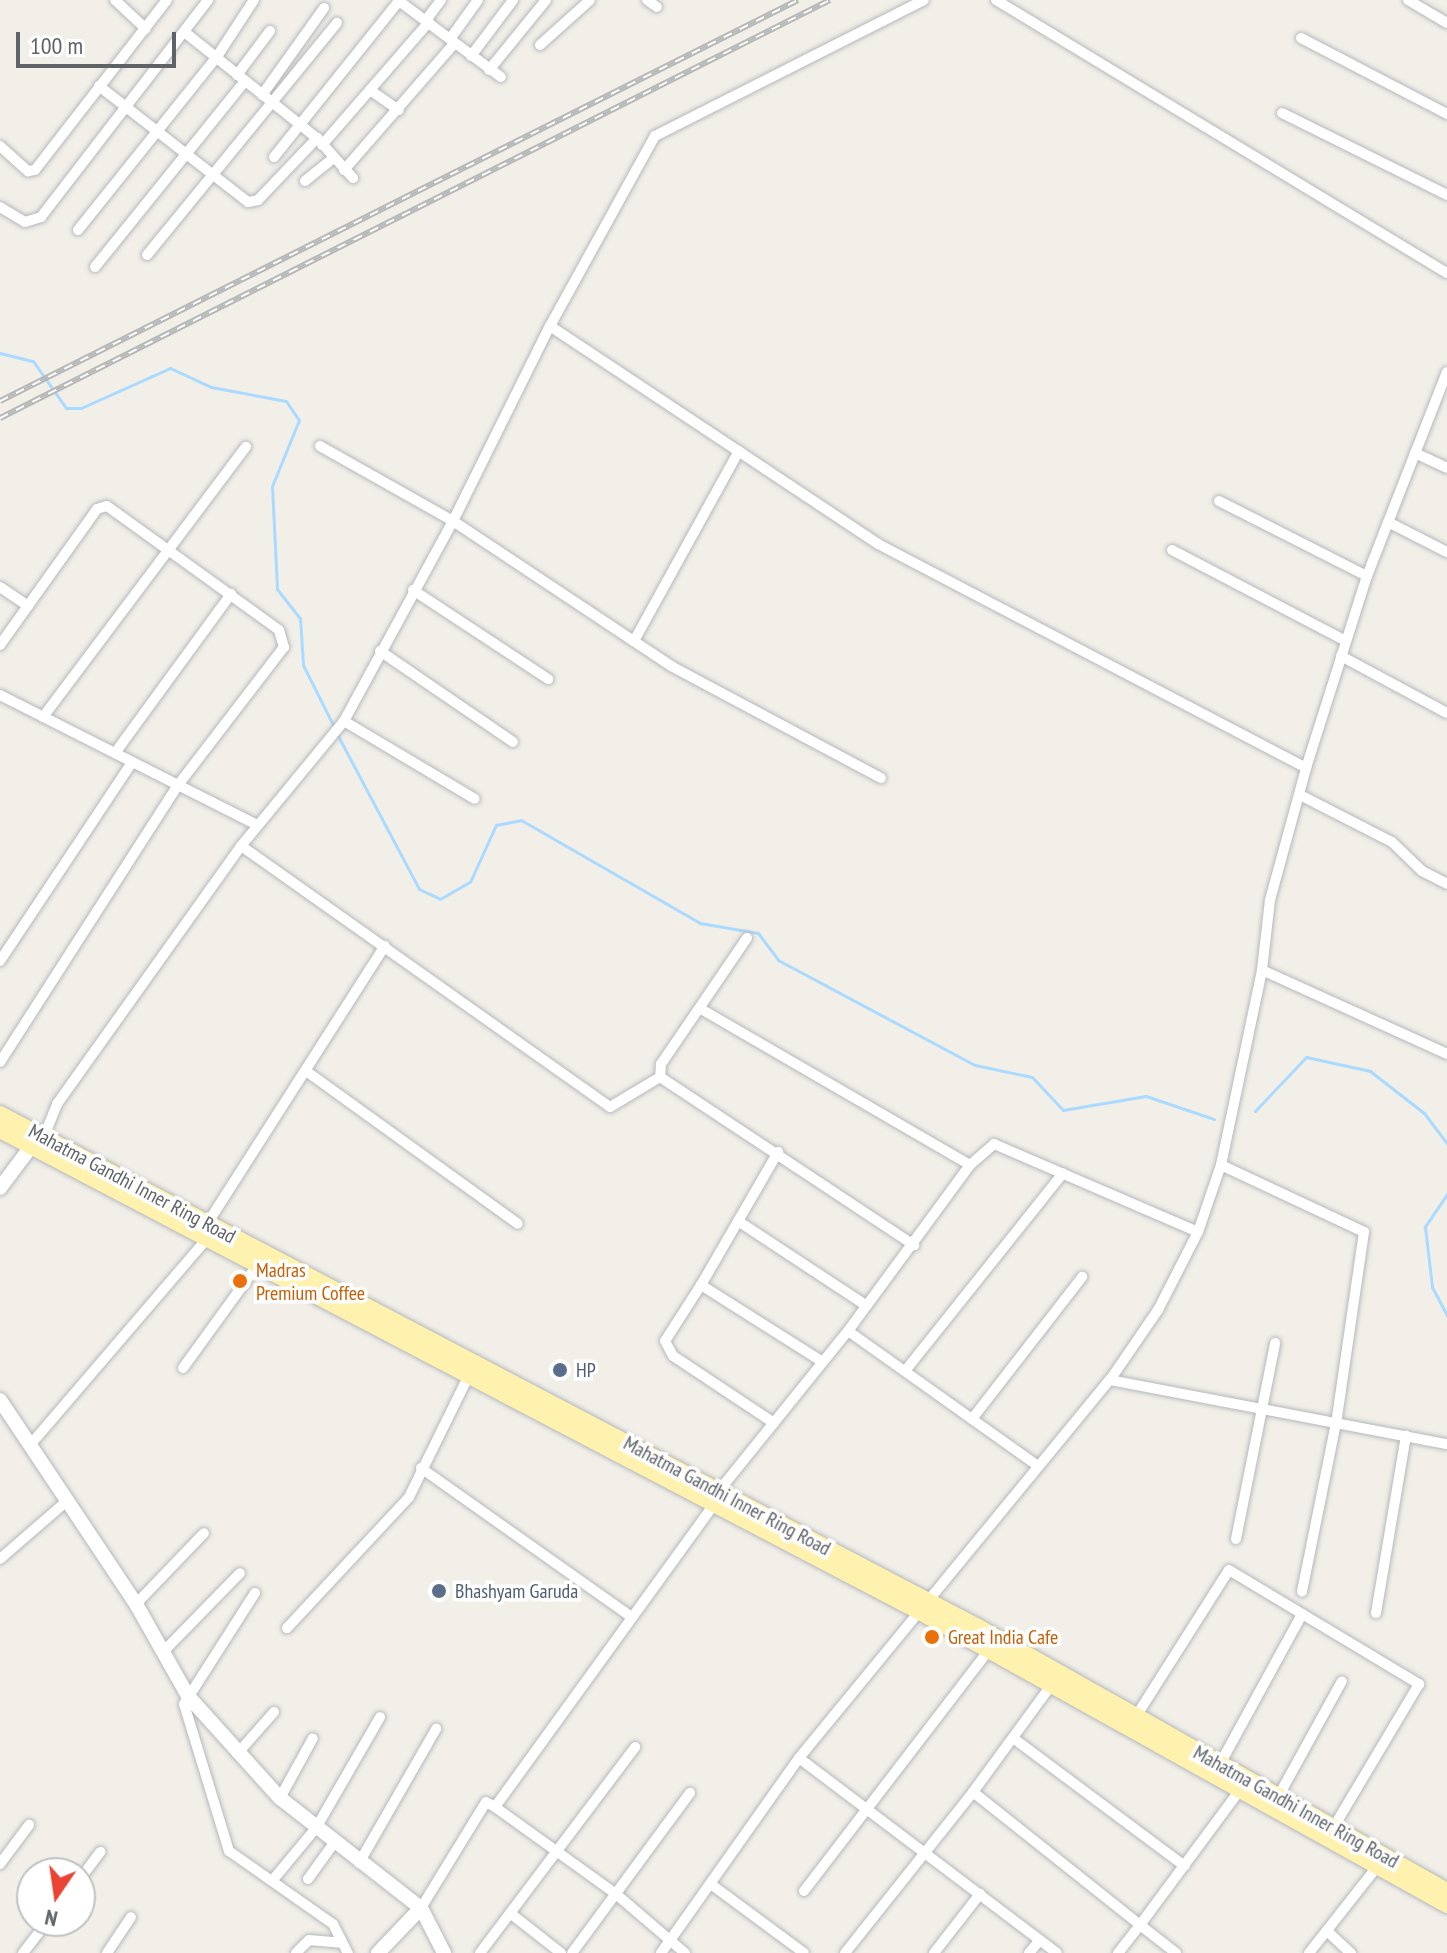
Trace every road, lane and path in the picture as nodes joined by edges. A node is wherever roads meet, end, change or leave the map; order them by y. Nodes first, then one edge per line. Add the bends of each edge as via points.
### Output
1 (115, 0) edge
2 (167, 0) edge
3 (208, 0) edge
4 (254, 0) edge
5 (441, 0) edge
6 (478, 0) edge
7 (513, 0) edge
8 (546, 0) edge
9 (590, 0) edge
10 (647, 0) edge
11 (924, 0) edge
12 (996, 0) edge
13 (1408, 0) edge
14 (657, 7) dead end
15 (324, 8) dead end
16 (427, 21) junction
17 (337, 23) dead end
18 (1447, 23) edge
19 (146, 29) junction
20 (270, 31) dead end
21 (187, 34) junction
22 (1301, 38) dead end
23 (452, 41) junction
24 (540, 45) dead end
25 (471, 56) junction
26 (216, 58) junction
27 (489, 70) junction
28 (501, 77) dead end
29 (241, 78) junction
30 (99, 86) junction
31 (370, 90) junction
32 (262, 95) junction
33 (273, 104) junction
34 (128, 109) junction
35 (399, 110) junction
36 (1282, 113) dead end
37 (1447, 114) edge
38 (300, 125) junction
39 (155, 131) junction
40 (320, 141) junction
41 (0, 146) edge
42 (184, 154) junction
43 (274, 157) dead end
44 (333, 158) junction
45 (344, 170) junction
46 (211, 176) junction
47 (353, 178) dead end
48 (305, 181) dead end
49 (1447, 195) edge
50 (0, 207) edge
51 (78, 230) dead end
52 (147, 255) dead end
53 (95, 267) dead end
54 (1447, 273) edge
55 (550, 326) junction
56 (1447, 372) edge
57 (1445, 386) edge
58 (320, 446) dead end
59 (246, 447) dead end
60 (739, 451) junction
61 (1415, 453) junction
62 (1447, 468) edge
63 (1219, 501) dead end
64 (453, 521) junction
65 (1388, 522) junction
66 (169, 549) junction
67 (1172, 550) dead end
68 (1447, 552) edge
69 (1367, 576) junction
70 (0, 587) edge
71 (413, 590) junction
72 (231, 594) junction
73 (28, 606) junction
74 (634, 641) junction
75 (1346, 641) junction
76 (0, 645) edge
77 (380, 651) junction
78 (1341, 656) junction
79 (548, 679) dead end
80 (0, 695) edge
81 (1447, 713) edge
82 (43, 717) junction
83 (341, 724) junction
84 (513, 742) dead end
85 (115, 753) junction
86 (132, 762) junction
87 (1306, 768) junction
88 (881, 778) dead end
89 (178, 785) junction
90 (1300, 795) junction
91 (475, 799) dead end
92 (255, 824) junction
93 (241, 846) junction
94 (1447, 884) edge
95 (747, 938) dead end
96 (385, 946) junction
97 (0, 961) edge
98 (1262, 970) junction
99 (701, 1009) junction
100 (1447, 1054) edge
101 (0, 1062) edge
102 (306, 1071) junction
103 (660, 1077) junction
104 (0, 1114) edge
105 (0, 1130) edge
106 (36, 1143) junction
107 (778, 1152) junction
108 (970, 1165) junction
109 (1221, 1165) junction
110 (1063, 1173) junction
111 (0, 1188) edge
112 (738, 1221) junction
113 (518, 1224) dead end
114 (207, 1232) junction
115 (1198, 1232) junction
116 (914, 1245) junction
117 (256, 1267) junction
118 (1082, 1277) dead end
119 (701, 1285) junction
120 (867, 1306) junction
121 (848, 1331) junction
122 (1275, 1343) dead end
123 (823, 1362) junction
124 (183, 1368) dead end
125 (905, 1371) junction
126 (468, 1377) junction
127 (1110, 1380) junction
128 (0, 1400) edge
129 (1263, 1409) junction
130 (972, 1419) junction
131 (774, 1423) junction
132 (1336, 1423) junction
133 (1406, 1436) junction
134 (31, 1444) junction
135 (1447, 1444) edge
136 (1038, 1466) junction
137 (421, 1468) junction
138 (716, 1498) junction
139 (68, 1500) junction
140 (204, 1533) dead end
141 (1236, 1539) dead end
142 (0, 1559) edge
143 (240, 1573) dead end
144 (1302, 1592) dead end
145 (255, 1593) dead end
146 (136, 1604) junction
147 (924, 1607) junction
148 (1376, 1613) dead end
149 (1302, 1614) junction
150 (630, 1616) junction
151 (287, 1628) dead end
152 (990, 1649) junction
153 (163, 1652) junction
154 (1342, 1681) dead end
155 (1052, 1684) junction
156 (188, 1696) junction
157 (274, 1712) dead end
158 (380, 1717) dead end
159 (1135, 1718) junction
160 (436, 1729) dead end
161 (313, 1738) dead end
162 (1013, 1738) junction
163 (635, 1747) dead end
164 (237, 1754) junction
165 (799, 1758) junction
166 (1220, 1764) junction
167 (1240, 1790) junction
168 (973, 1792) junction
169 (690, 1793) dead end
170 (1278, 1797) junction
171 (280, 1798) junction
172 (495, 1807) junction
173 (867, 1807) junction
174 (29, 1825) dead end
175 (316, 1828) junction
176 (1333, 1828) junction
177 (334, 1843) junction
178 (558, 1851) junction
179 (925, 1851) junction
180 (100, 1852) dead end
181 (96, 1857) edge
182 (359, 1863) junction
183 (0, 1864) edge
184 (1185, 1866) junction
185 (1377, 1867) junction
186 (308, 1879) dead end
187 (272, 1881) junction
188 (712, 1885) junction
189 (804, 1891) dead end
190 (1447, 1891) edge
191 (616, 1894) junction
192 (980, 1894) junction
193 (1447, 1905) edge
194 (421, 1908) junction
195 (510, 1913) junction
196 (131, 1917) dead end
197 (1140, 1925) junction
198 (1327, 1931) junction
199 (36, 1937) edge
200 (1040, 1940) junction
201 (669, 1941) junction
202 (341, 1943) junction
203 (23, 1953) edge
204 (107, 1953) edge
205 (296, 1953) edge
206 (348, 1953) edge
207 (378, 1953) edge
208 (444, 1953) edge
209 (480, 1953) edge
210 (561, 1953) edge
211 (572, 1953) edge
212 (661, 1953) edge
213 (685, 1953) edge
214 (804, 1953) edge
215 (845, 1953) edge
216 (934, 1953) edge
217 (1029, 1953) edge
218 (1057, 1953) edge
219 (1118, 1953) edge
220 (1176, 1953) edge
221 (1309, 1953) edge
222 (1351, 1953) edge

1 - 19 street
2 - 19 street
3 - 21 street
4 - 26 street
5 - 16 street
6 - 23 street
7 - 25 street
8 - 27 street
9 - 24 street
10 - 14 street
11 - 55 street via 655,136
12 - 54 street
13 - 18 street
15 - 32 street
16 - 23 street
16 - 31 street
16 - 38 street via 396,2
17 - 33 street
19 - 30 street
20 - 29 street
21 - 26 street
21 - 34 street
22 - 37 street
23 - 25 street
23 - 35 street
25 - 27 street
26 - 29 street
26 - 39 street
27 - 28 street
29 - 32 street
29 - 42 street
30 - 34 street
30 - 41 street via 32,172
31 - 35 street
31 - 40 street
32 - 33 street
33 - 38 street
33 - 46 street
34 - 39 street
34 - 50 street via 41,217 25,222
35 - 45 street
36 - 49 street
38 - 40 street
38 - 43 street
39 - 42 street
39 - 51 street
40 - 44 street
40 - 46 street via 253,203
42 - 46 street
42 - 53 street
44 - 45 street
44 - 48 street
45 - 47 street
46 - 52 street
55 - 60 street
55 - 64 street
56 - 57 street
57 - 61 street
58 - 64 street
59 - 66 street
60 - 74 street
60 - 87 street via 878,544
61 - 62 street
61 - 65 street
63 - 69 street
64 - 71 street
64 - 74 street
65 - 68 street
65 - 69 street
66 - 72 street
66 - 73 street via 117,509 97,509
66 - 82 street
67 - 75 street
69 - 75 street
70 - 73 street
71 - 77 street
71 - 79 street
72 - 85 street
72 - 89 street via 279,630 284,647
73 - 76 street
74 - 88 street
75 - 78 street
77 - 83 street
77 - 84 street
78 - 81 street
78 - 87 street
80 - 82 street
82 - 85 street
83 - 91 street
83 - 92 street
85 - 86 street
86 - 89 street
86 - 97 street
87 - 90 street
89 - 92 street
89 - 101 street
90 - 94 street via 1392,842 1422,871
90 - 98 street via 1270,900
92 - 93 street
93 - 96 street
93 - 106 street via 57,1104
95 - 99 street
96 - 102 street
96 - 103 street via 610,1107
98 - 100 street
98 - 109 street
99 - 103 street via 661,1064
99 - 108 street
102 - 113 street
102 - 114 street
103 - 107 street
104 - 106 main road, Mahatma Gandhi Inner Ring Road
105 - 106 main road, Mahatma Gandhi Inner Ring Road
106 - 111 street
106 - 114 main road, Mahatma Gandhi Inner Ring Road
107 - 112 street
107 - 116 street
108 - 110 street via 984,1149 998,1145
108 - 116 street
109 - 115 street
109 - 132 street via 1364,1232
110 - 115 street
110 - 125 street
112 - 119 street
112 - 120 street
114 - 117 main road, Mahatma Gandhi Inner Ring Road
114 - 134 street
114 - 138 main road, Mahatma Gandhi Inner Ring Road
115 - 127 street via 1158,1310
116 - 120 street
117 - 124 street
117 - 126 main road, Mahatma Gandhi Inner Ring Road
118 - 130 street
119 - 123 street
119 - 131 street via 665,1341 673,1356
120 - 121 street
121 - 123 street
121 - 125 street
122 - 129 street
123 - 131 street
125 - 130 street
126 - 137 street
126 - 138 main road, Mahatma Gandhi Inner Ring Road
127 - 129 street
127 - 136 street
128 - 134 street
129 - 132 street
129 - 141 street
130 - 136 street
131 - 138 street
132 - 133 street
132 - 144 street
133 - 135 street
133 - 148 street
134 - 139 street
136 - 147 street
137 - 150 street
137 - 151 street via 409,1497
138 - 147 main road, Mahatma Gandhi Inner Ring Road
138 - 150 street
139 - 142 street
139 - 146 street
140 - 146 street
143 - 153 street
145 - 156 street
146 - 153 street
147 - 152 main road, Mahatma Gandhi Inner Ring Road
147 - 159 main road, Mahatma Gandhi Inner Ring Road
147 - 165 street
149 - 159 street via 1229,1570
149 - 166 street
149 - 176 street via 1419,1684
150 - 172 street
152 - 155 main road, Mahatma Gandhi Inner Ring Road
152 - 173 street
153 - 156 street
154 - 170 street
155 - 162 street
155 - 167 main road, Mahatma Gandhi Inner Ring Road
156 - 164 street
156 - 187 street via 184,1704 227,1846 234,1857
157 - 164 street
158 - 175 street
159 - 166 main road, Mahatma Gandhi Inner Ring Road
160 - 182 street
161 - 171 street
162 - 168 street
162 - 184 street
163 - 178 street
164 - 171 street
165 - 173 street
165 - 188 street
166 - 170 main road, Mahatma Gandhi Inner Ring Road
167 - 184 street
167 - 185 main road, Mahatma Gandhi Inner Ring Road
168 - 179 street
168 - 197 street
169 - 191 street
170 - 176 main road, Mahatma Gandhi Inner Ring Road
171 - 175 street
172 - 178 street
172 - 194 street via 486,1802
173 - 179 street
173 - 189 street
174 - 183 street
175 - 177 street
175 - 187 street
176 - 190 main road, Mahatma Gandhi Inner Ring Road
177 - 182 street
177 - 186 street
178 - 191 street
178 - 195 street
179 - 192 street
179 - 215 street
180 - 181 street
182 - 194 street
184 - 197 street
185 - 193 main road, Mahatma Gandhi Inner Ring Road
185 - 198 street
187 - 202 street via 333,1924
188 - 201 street
188 - 214 street
191 - 201 street
191 - 211 street
192 - 200 street
192 - 216 street
194 - 207 street
194 - 208 street
195 - 209 street
195 - 210 street
196 - 204 street
197 - 219 street
197 - 220 street
198 - 221 street
198 - 222 street
199 - 203 street
200 - 217 street
200 - 218 street
201 - 212 street
201 - 213 street
202 - 205 street via 309,1940
202 - 206 street

